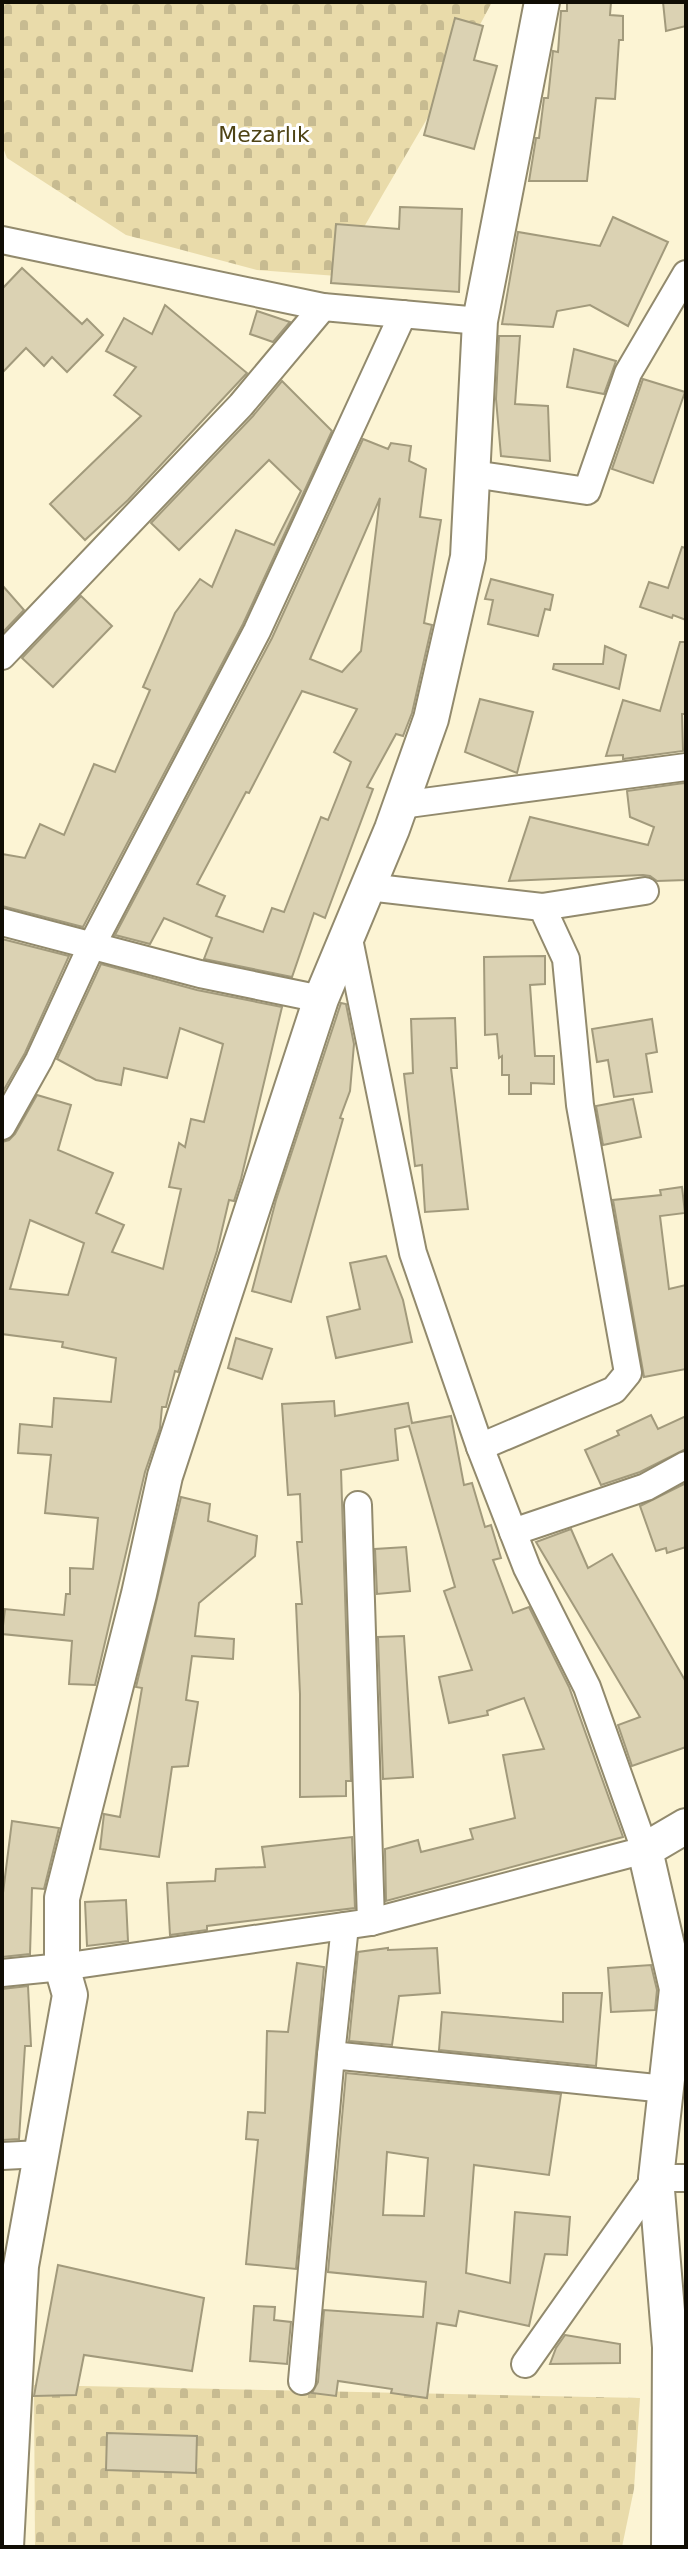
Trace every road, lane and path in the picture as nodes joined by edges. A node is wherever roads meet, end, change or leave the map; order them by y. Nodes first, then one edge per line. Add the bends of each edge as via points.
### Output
1 (542, 2) edge
2 (2, 240) edge
3 (686, 274) edge
4 (323, 307) junction
5 (403, 314) junction
6 (480, 321) junction
7 (473, 474) junction
8 (2, 656) edge
9 (686, 767) edge
10 (401, 805) junction
11 (368, 887) junction
12 (645, 891) dead end
13 (542, 907) junction
14 (2, 922) edge
15 (348, 934) junction
16 (92, 945) junction
17 (321, 999) junction
18 (2, 1126) edge
19 (480, 1447) junction
20 (686, 1465) edge
21 (358, 1505) dead end
22 (513, 1532) junction
23 (686, 1826) edge
24 (645, 1850) junction
25 (358, 1924) junction
26 (62, 1967) junction
27 (2, 1973) edge
28 (682, 1989) edge
29 (331, 2055) junction
30 (666, 2089) junction
31 (41, 2154) junction
32 (2, 2156) edge
33 (671, 2178) edge
34 (11, 2264) edge
35 (678, 2346) edge
36 (525, 2364) dead end
37 (302, 2381) dead end
38 (5, 2487) edge
39 (6, 2547) edge
40 (669, 2547) edge

1 - 6 street
2 - 4 street
3 - 7 street via 628,373 587,491
4 - 5 street
4 - 8 street via 241,405
5 - 6 street
5 - 16 street via 257,631
6 - 7 street
7 - 10 street via 468,557 431,719
9 - 10 street
10 - 11 street
11 - 13 street
11 - 15 street
12 - 13 street
13 - 19 street via 566,959 580,1105 628,1373 614,1390
14 - 16 street
15 - 17 street
15 - 19 street via 413,1253
16 - 17 street
16 - 18 street
17 - 26 street via 165,1476 62,1898
19 - 22 street
20 - 22 street via 646,1487
21 - 25 street
22 - 24 street via 587,1687
23 - 24 street
24 - 25 street
24 - 28 street
25 - 26 street
25 - 29 street
26 - 27 street
26 - 31 street via 70,1995
28 - 30 street
29 - 30 street
29 - 37 street
30 - 33 street
31 - 32 street
31 - 34 street
33 - 35 street
33 - 36 street
34 - 38 street
35 - 40 street
38 - 39 street

